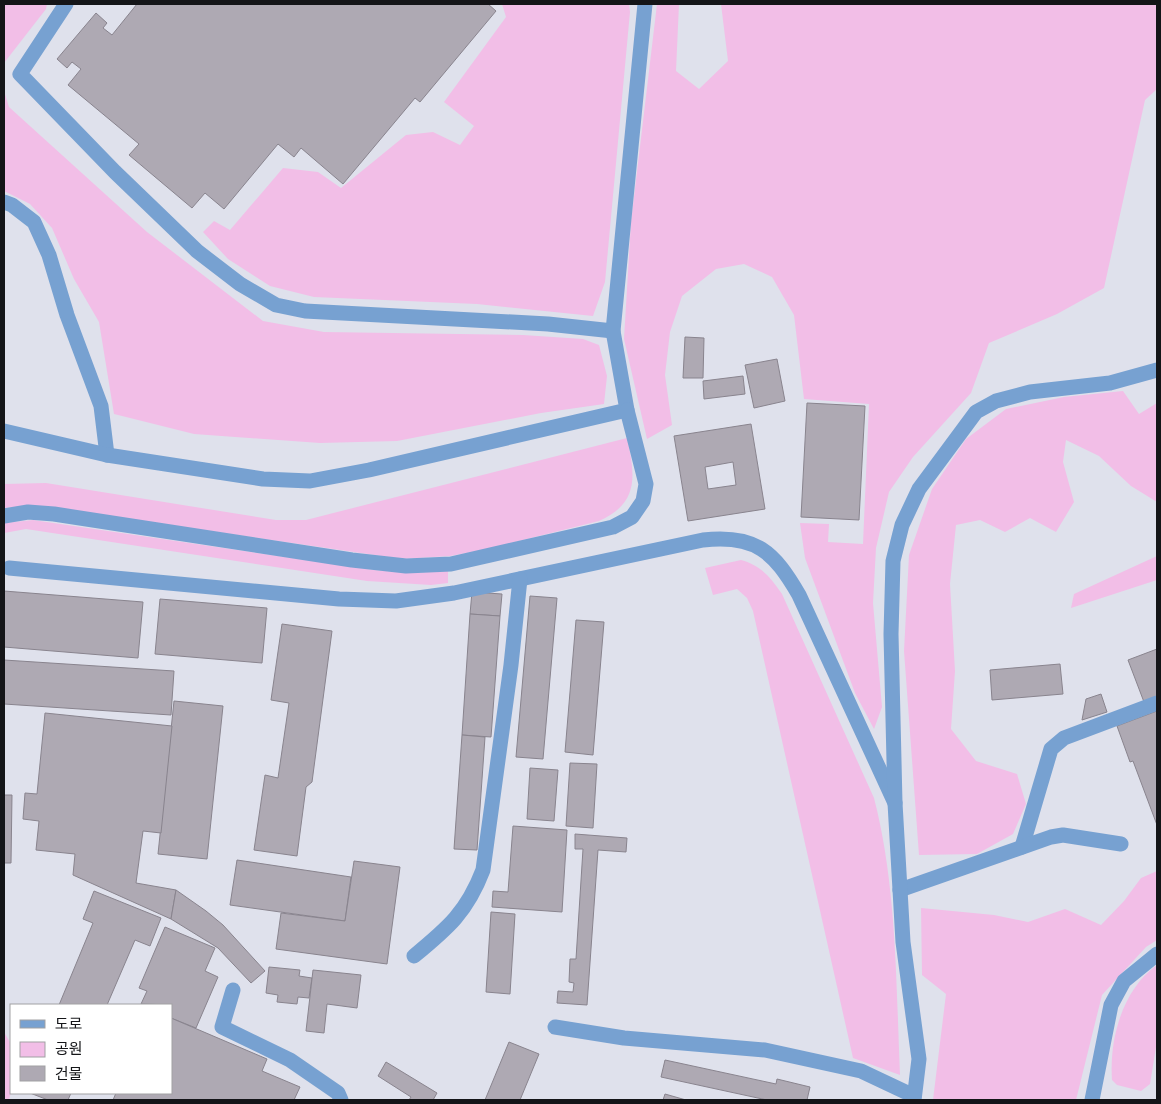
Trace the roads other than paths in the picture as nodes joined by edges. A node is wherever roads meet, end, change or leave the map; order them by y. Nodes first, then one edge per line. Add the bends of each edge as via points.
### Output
1 (66, 4) edge
2 (645, 4) edge
3 (4, 202) edge
4 (613, 331) junction
5 (1157, 370) edge
6 (627, 410) junction
7 (4, 430) edge
8 (107, 455) junction
9 (4, 516) edge
10 (9, 568) dead end
11 (520, 579) junction
12 (1157, 703) edge
13 (895, 803) junction
14 (1121, 844) dead end
15 (1022, 847) junction
16 (900, 890) junction
17 (1157, 954) edge
18 (414, 956) dead end
19 (233, 990) dead end
20 (555, 1027) dead end
21 (914, 1098) edge
22 (341, 1100) edge
23 (1092, 1100) edge

1 - 4 street via 20,74 197,251 240,284 276,305 305,311 548,324
2 - 4 street
3 - 8 street via 34,222 50,255 67,315 101,406
4 - 6 street
5 - 13 street via 1110,383 1030,392 996,401 976,412 919,489 902,525 893,561 891,634
6 - 8 street via 310,481 263,479
6 - 9 street via 646,484 643,501 632,517 613,527 451,564 406,566 352,560 54,514 28,512
7 - 8 street
10 - 11 street via 339,599 396,601
11 - 13 street via 713,539 740,539 761,548 776,560 799,595
11 - 18 street via 512,665 483,870 474,894 452,924
12 - 15 street via 1064,738 1051,749
13 - 16 street
14 - 15 street via 1063,835
15 - 16 street
16 - 21 street via 903,942 919,1059
17 - 23 street via 1124,981 1111,1005
19 - 22 street via 222,1027 290,1060 338,1094
20 - 21 street via 624,1038 765,1050 861,1071

